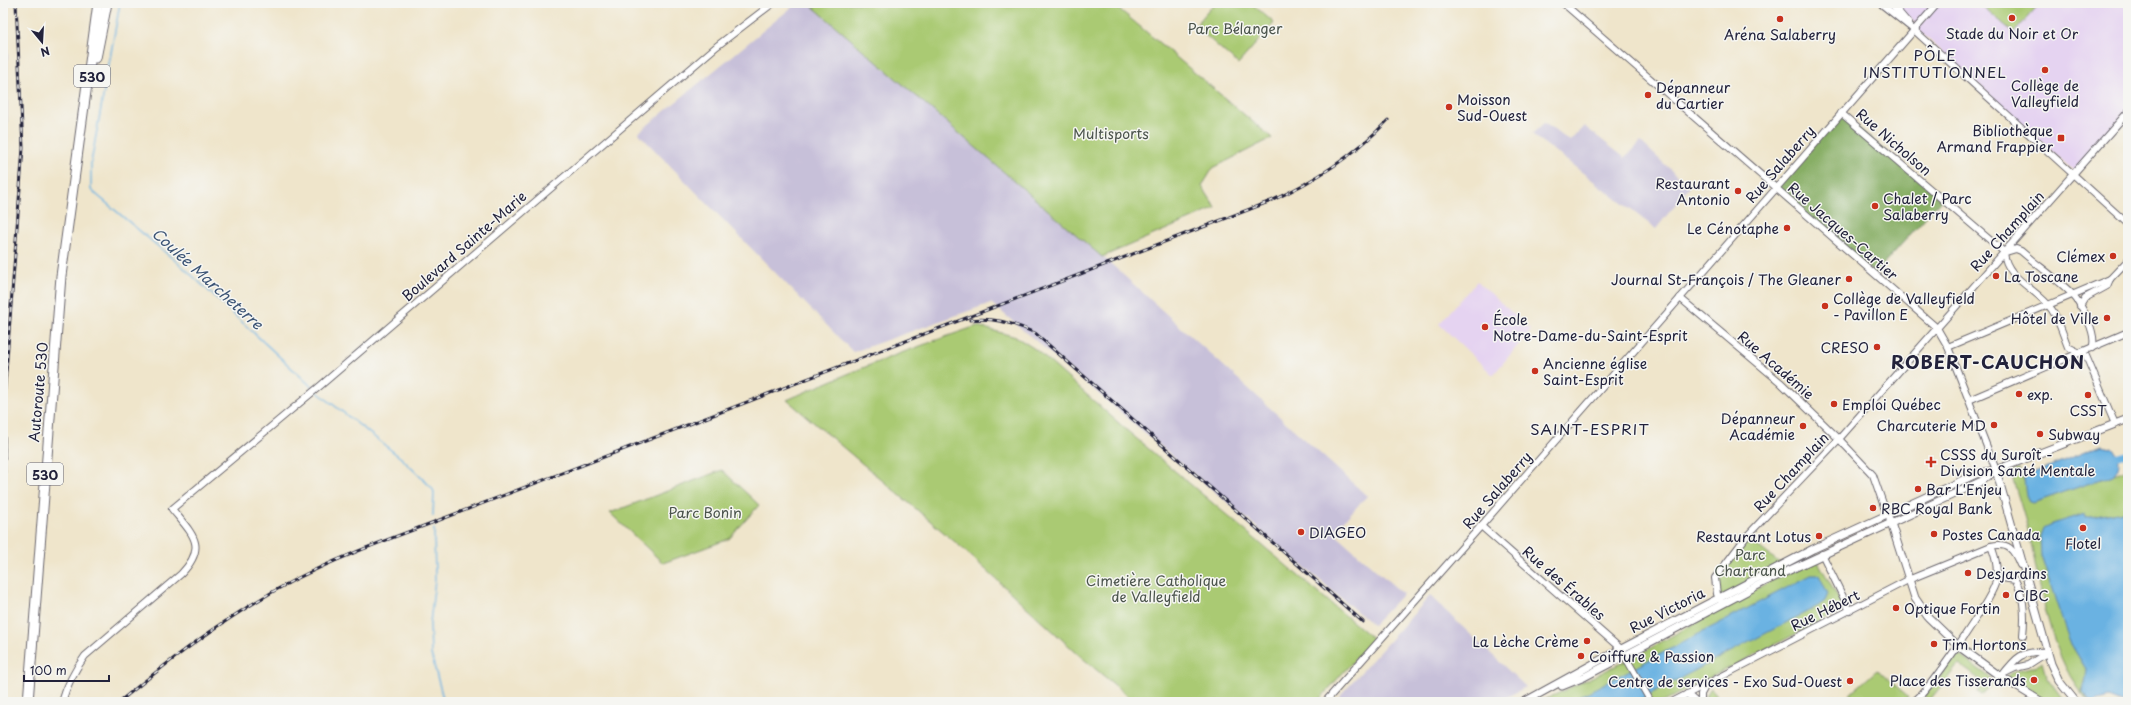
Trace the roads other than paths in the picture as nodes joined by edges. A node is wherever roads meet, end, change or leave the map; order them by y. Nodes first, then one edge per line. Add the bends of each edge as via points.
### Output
1 (98, 3) edge
2 (107, 3) edge
3 (773, 3) edge
4 (1563, 3) edge
5 (1880, 3) edge
6 (1891, 3) edge
7 (1938, 3) edge
8 (1914, 30) junction
9 (2128, 112) edge
10 (1841, 113) junction
11 (80, 134) junction
12 (2074, 174) junction
13 (1775, 188) junction
14 (2128, 224) edge
15 (2004, 252) junction
16 (2128, 260) edge
17 (2110, 279) junction
18 (2073, 295) junction
19 (1680, 298) junction
20 (2047, 304) junction
21 (2080, 306) junction
22 (1937, 328) junction
23 (2128, 332) edge
24 (2092, 347) junction
25 (1948, 348) junction
26 (2078, 353) junction
27 (2086, 356) junction
28 (1969, 400) junction
29 (2128, 419) edge
30 (2115, 424) junction
31 (1839, 439) junction
32 (1996, 470) junction
33 (1888, 515) junction
34 (1891, 524) junction
35 (1481, 526) junction
36 (1991, 546) junction
37 (1822, 554) junction
38 (1996, 577) junction
39 (1908, 580) junction
40 (2028, 583) junction
41 (1721, 601) junction
42 (1850, 611) junction
43 (2024, 635) dead end
44 (1957, 645) junction
45 (1623, 652) junction
46 (2048, 652) junction
47 (2001, 677) junction
48 (1706, 684) junction
49 (1687, 694) junction
50 (1650, 701) edge
51 (28, 702) edge
52 (62, 702) edge
53 (1324, 702) edge
54 (1524, 702) edge
55 (1672, 702) edge
56 (1696, 702) edge
57 (1701, 702) edge
58 (1913, 702) edge
59 (2042, 702) edge
60 (2076, 702) edge

1 - 11 highway, Autoroute 530 / 530
2 - 11 highway, Autoroute 530 / 530
3 - 52 street, Boulevard Sainte-Marie via 711,51 320,386 172,509 190,530 195,542 197,553 192,563 85,656 74,672
4 - 13 street, Rue Jacques-Cartier
5 - 8 street
6 - 8 street
7 - 8 street, Rue Salaberry
8 - 10 street, Rue Salaberry
8 - 12 street
9 - 12 street, Rue Champlain
10 - 13 street, Rue Salaberry
10 - 15 street, Rue Nicholson
11 - 51 highway, Autoroute 530 / 530 via 59,305
12 - 14 street
12 - 15 street, Rue Champlain
13 - 19 street, Rue Salaberry
13 - 22 street, Rue Jacques-Cartier
15 - 18 street via 2021,251
15 - 20 street via 2010,270
15 - 22 street, Rue Champlain
16 - 17 street
17 - 18 street
17 - 21 street via 2106,286 2085,298
18 - 20 street
18 - 21 street
19 - 31 street, Rue Académie via 1780,382
19 - 35 street, Rue Salaberry
20 - 25 street
20 - 26 street via 2052,309 2068,347
21 - 24 street via 2093,333
22 - 25 street, Rue Jacques-Cartier
22 - 31 street, Rue Champlain
23 - 24 street
24 - 26 street
24 - 27 street
25 - 28 street, Rue Jacques-Cartier
26 - 27 street
26 - 28 street
27 - 30 street
28 - 32 street, Rue Jacques-Cartier
29 - 30 main road, Rue Victoria
30 - 32 main road, Rue Victoria
31 - 33 street, Rue Académie via 1873,475
31 - 41 street, Rue Champlain via 1746,537 1715,578
32 - 33 main road, Rue Victoria via 1976,474
32 - 34 main road, Rue Victoria via 1982,481
32 - 40 main road
33 - 34 main road
33 - 41 main road, Rue Victoria via 1813,549
34 - 37 main road, Rue Victoria
34 - 39 main road
35 - 45 street, Rue des Érables
35 - 53 street, Rue Salaberry
36 - 38 street via 1996,560
36 - 39 street, Rue Hébert
36 - 40 street via 2005,544 2010,547
37 - 41 main road, Rue Victoria
37 - 42 street
38 - 43 street via 2015,580 2018,586 2024,614
38 - 44 street via 1991,594 1981,612
39 - 42 street, Rue Hébert
39 - 44 main road via 1919,605
40 - 46 main road
41 - 45 main road, Rue Victoria
42 - 48 street, Rue Hébert
44 - 47 main road
44 - 58 street via 1935,677
45 - 50 street, Rue des Érables
45 - 54 main road, Rue Victoria
46 - 47 street via 2028,665 2009,670
46 - 47 street via 2034,651 2021,655
46 - 60 main road via 2059,681
47 - 59 main road
48 - 49 street, Rue Hébert
48 - 57 street via 1701,694
49 - 55 street, Rue Hébert
49 - 56 street

